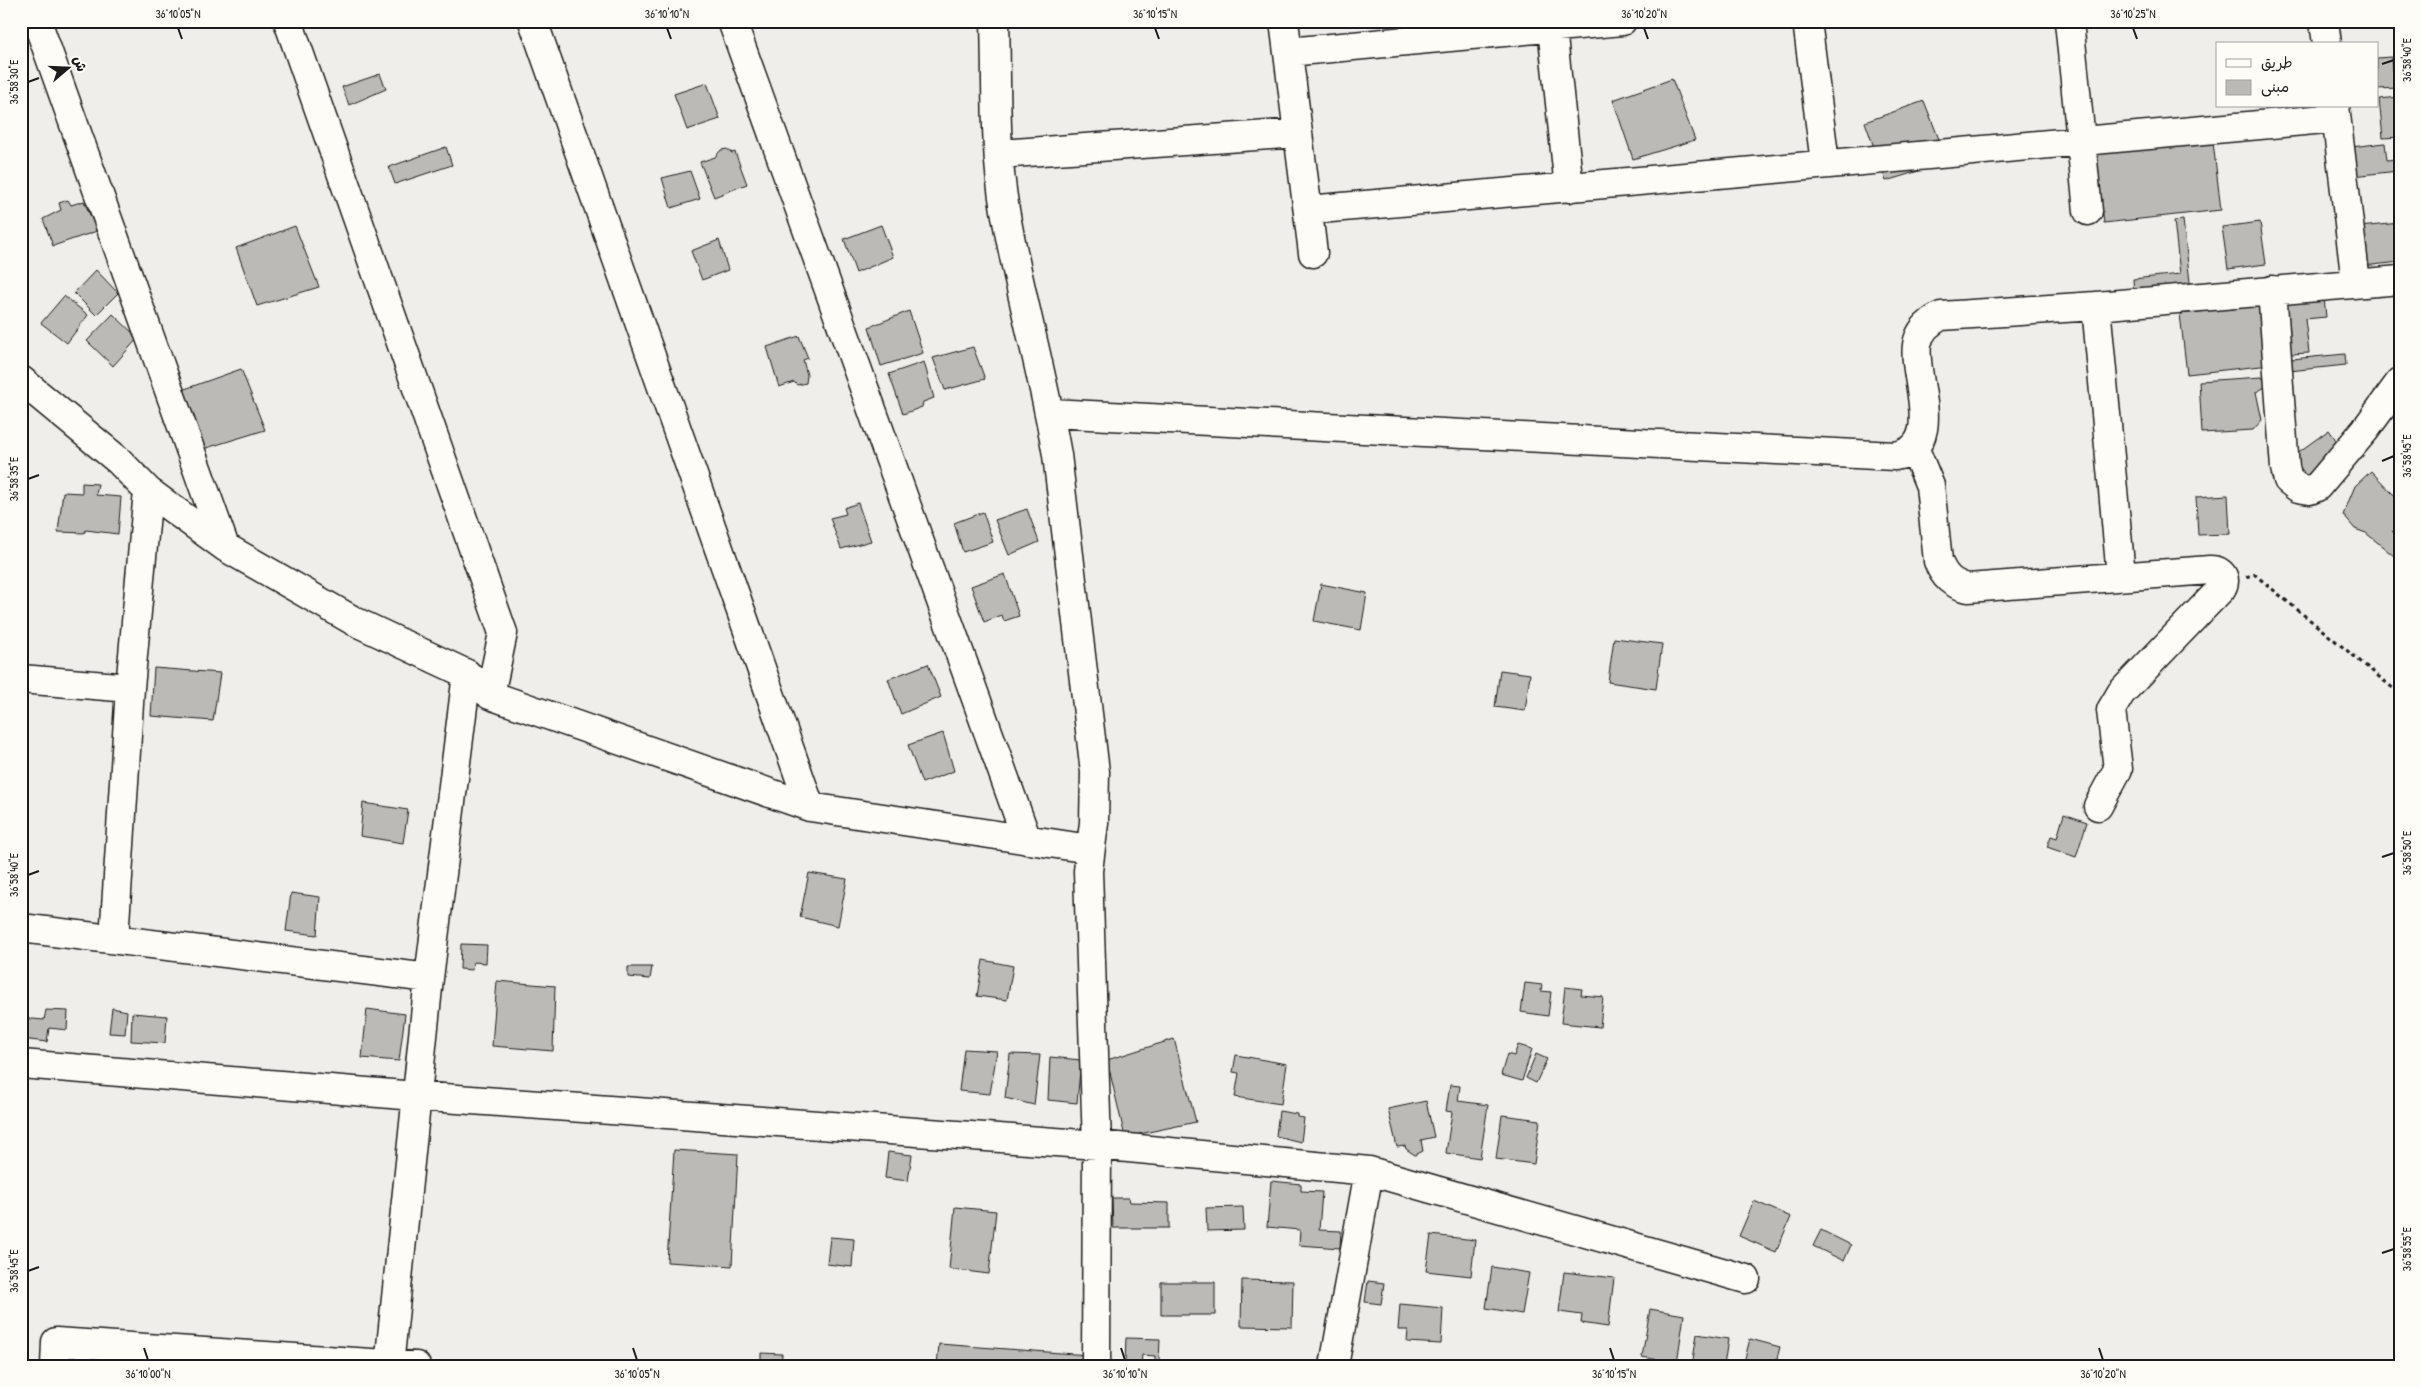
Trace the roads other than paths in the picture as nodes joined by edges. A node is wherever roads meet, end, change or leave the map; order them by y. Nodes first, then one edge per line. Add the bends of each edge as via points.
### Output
1 (37, 21) edge
2 (288, 21) edge
3 (533, 21) edge
4 (732, 21) edge
5 (995, 21) edge
6 (1284, 21) edge
7 (1622, 21) edge
8 (1807, 21) edge
9 (2069, 21) edge
10 (2324, 21) edge
11 (1552, 28) junction
12 (2327, 42) edge
13 (1288, 52) junction
14 (2335, 112) edge
15 (1298, 133) junction
16 (2081, 141) junction
17 (999, 154) junction
18 (1825, 163) junction
19 (1569, 188) junction
20 (1308, 210) junction
21 (2088, 211) dead end
22 (1313, 253) dead end
23 (2400, 280) edge
24 (2356, 283) junction
25 (2272, 290) junction
26 (2096, 306) junction
27 (21, 380) edge
28 (2400, 382) edge
29 (1050, 413) junction
30 (1914, 447) junction
31 (148, 491) junction
32 (224, 547) junction
33 (2121, 576) junction
34 (467, 674) junction
35 (21, 679) edge
36 (130, 688) junction
37 (490, 695) junction
38 (2098, 806) dead end
39 (810, 807) junction
40 (1027, 840) junction
41 (1090, 849) junction
42 (21, 928) edge
43 (114, 939) junction
44 (429, 978) junction
45 (21, 1064) edge
46 (416, 1096) junction
47 (1097, 1145) junction
48 (1369, 1171) junction
49 (1746, 1279) dead end
50 (389, 1365) edge
51 (55, 1366) edge
52 (416, 1366) edge
53 (1096, 1366) edge
54 (1334, 1366) edge

1 - 32 street
2 - 37 street via 504,633
3 - 39 street
4 - 40 street
5 - 17 street
6 - 13 street
7 - 11 street
8 - 18 street
9 - 16 street
10 - 12 street
11 - 13 street
11 - 19 street
13 - 15 street
14 - 16 street
14 - 24 street
15 - 17 street
15 - 20 street
16 - 18 street
16 - 21 street
17 - 29 street via 1008,226
18 - 19 street
19 - 20 street
20 - 22 street
23 - 24 street
24 - 25 street
25 - 26 street
25 - 28 street via 2285,468 2292,485 2304,490 2318,487
26 - 30 street via 1948,314 1934,320 1923,331 1917,346 1924,423
26 - 33 street
27 - 31 street via 119,462
29 - 30 street via 1894,456
29 - 41 street via 1095,772
30 - 33 street via 1930,486 1938,562 1949,580 1968,588
31 - 32 street
31 - 36 street
32 - 34 street via 354,620
33 - 38 street via 2215,570 2224,577 2224,585 2121,693 2111,710 2118,769
34 - 37 street
34 - 44 street
35 - 36 street
36 - 43 street
37 - 39 street
39 - 40 street
40 - 41 street
41 - 47 street
42 - 43 street
43 - 44 street
44 - 46 street
45 - 46 street
46 - 47 street
46 - 50 street
47 - 48 street
47 - 53 street
48 - 49 street
48 - 54 street
50 - 51 street via 56,1342
50 - 52 street

